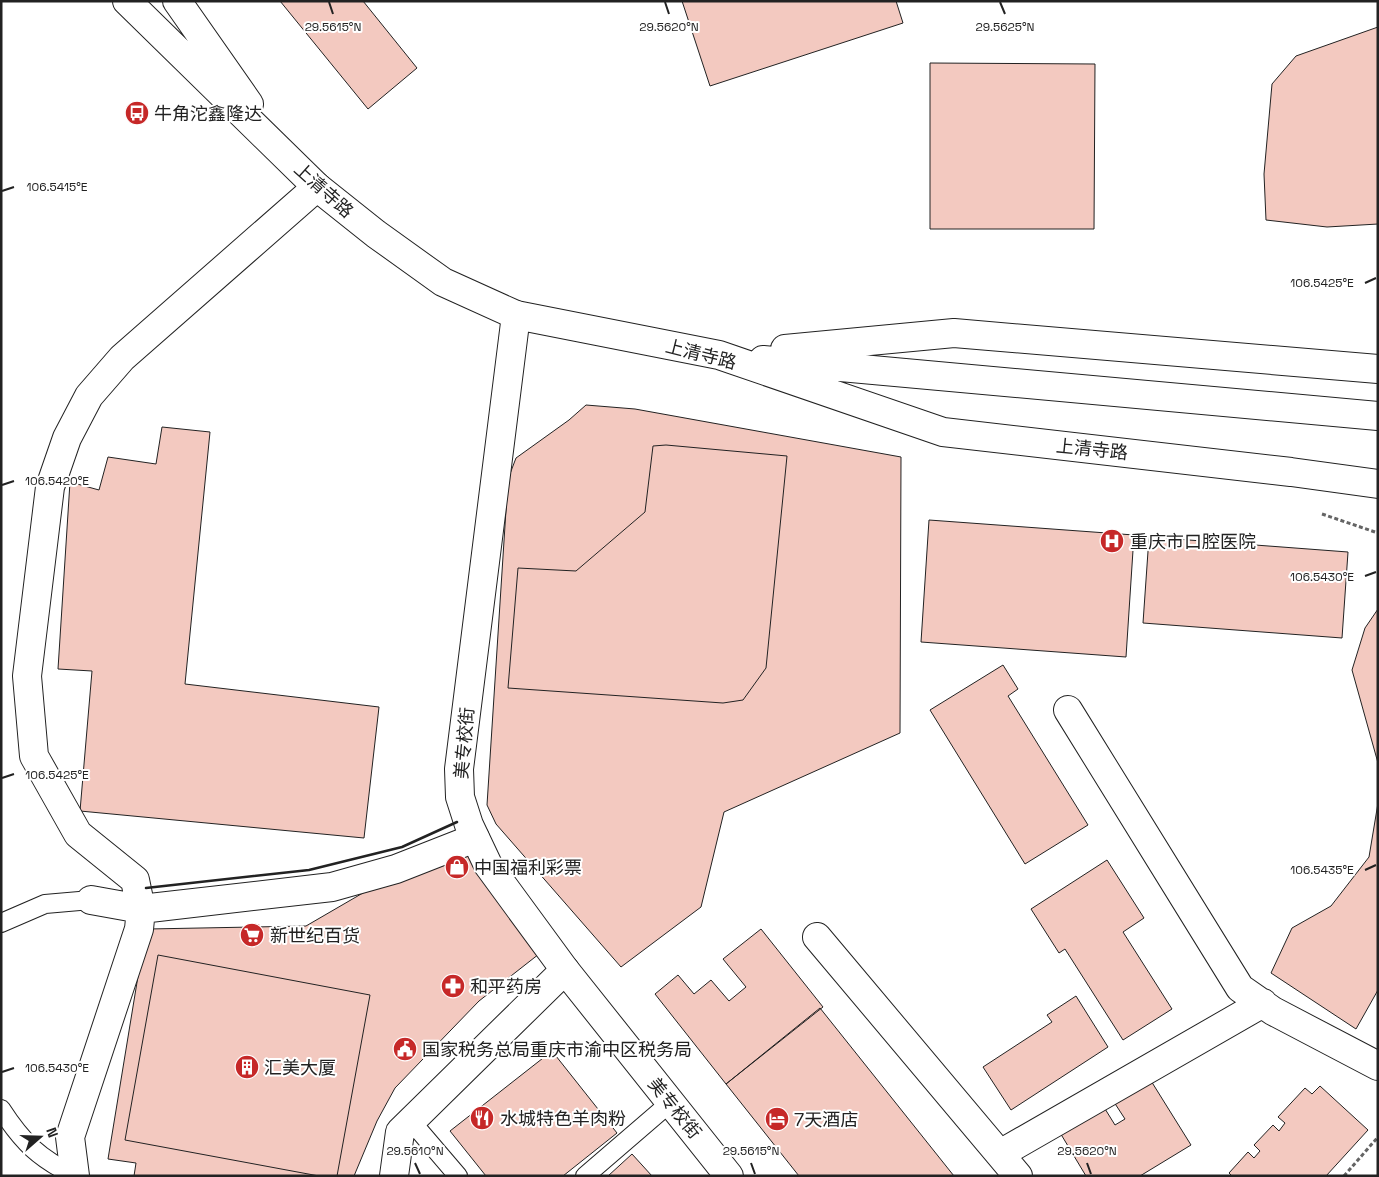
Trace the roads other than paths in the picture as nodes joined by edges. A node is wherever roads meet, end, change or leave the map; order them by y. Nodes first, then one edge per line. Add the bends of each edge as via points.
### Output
1 (127, 1) edge
2 (177, 1) edge
3 (283, 152) junction
4 (318, 187) junction
5 (516, 315) junction
6 (719, 356) junction
7 (1378, 369) edge
8 (1378, 416) edge
9 (1378, 484) edge
10 (1068, 710) dead end
11 (475, 838) junction
12 (91, 900) joint
13 (141, 909) junction
14 (1, 923) edge
15 (816, 936) dead end
16 (565, 970) junction
17 (1262, 1003) junction
18 (1378, 1066) edge
19 (671, 1102) junction
20 (1, 1110) edge
21 (411, 1121) junction
22 (1000, 1154) junction
23 (75, 1176) edge
24 (394, 1176) edge
25 (458, 1176) edge
26 (585, 1176) edge
27 (729, 1176) edge
28 (1018, 1176) edge

1 - 3 street, 上清寺路
2 - 3 street
3 - 4 street, 上清寺路
4 - 5 street, 上清寺路 via 443,282
4 - 13 street via 122,358 89,396 67,438 50,487 27,676 34,756 78,834 135,880
5 - 6 street, 上清寺路
5 - 11 street, 美专校街 via 459,769 460,797
6 - 7 street via 954,333
6 - 8 street
6 - 9 street, 上清寺路 via 943,432
10 - 17 street via 1240,988
11 - 13 street via 396,869 332,887
11 - 16 street, 美专校街 via 491,869
12 - 13 street
12 - 14 lane via 45,904
13 - 23 street via 139,929 70,1137
15 - 22 street
16 - 19 street, 美专校街
16 - 21 street
17 - 18 street
17 - 22 street
19 - 26 lane
19 - 27 street, 美专校街
20 - 23 lane via 28,1146 47,1162
21 - 24 street via 400,1132
21 - 25 lane
22 - 28 street

